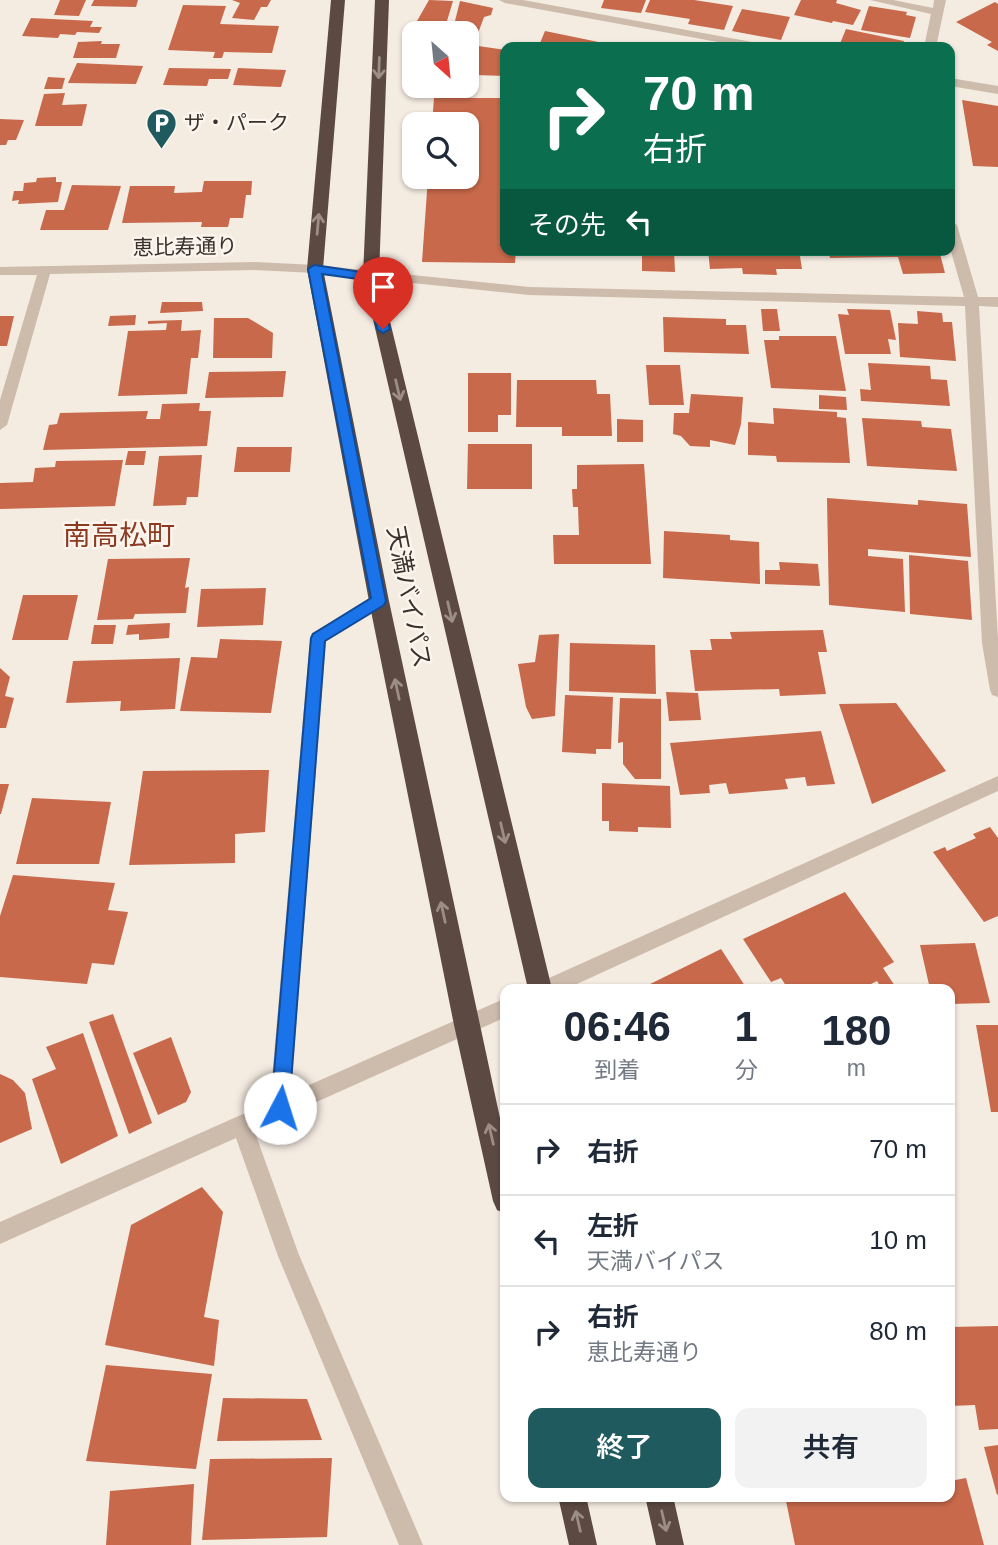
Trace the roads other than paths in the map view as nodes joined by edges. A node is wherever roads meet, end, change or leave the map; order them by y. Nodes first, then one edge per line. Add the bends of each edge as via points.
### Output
1 (338, 0) edge
2 (382, 0) edge
3 (505, 0) edge
4 (876, 0) edge
5 (938, 6) edge
6 (736, 42) edge
7 (931, 42) edge
8 (955, 83) edge
9 (998, 90) edge
10 (955, 242) edge
11 (314, 269) junction
12 (45, 270) junction
13 (0, 271) edge
14 (371, 276) junction
15 (972, 300) junction
16 (998, 302) edge
17 (0, 425) edge
18 (379, 601) junction
19 (998, 690) edge
20 (998, 783) edge
21 (541, 984) edge
22 (553, 984) edge
23 (500, 1010) edge
24 (466, 1025) junction
25 (280, 1108) junction
26 (242, 1125) junction
27 (500, 1175) edge
28 (0, 1233) edge
29 (573, 1502) edge
30 (660, 1502) edge
31 (411, 1545) edge
32 (583, 1545) edge
33 (670, 1545) edge

11 -> 1 highway, 天満バイパス
2 -> 14 highway, 天満バイパス
3 - 6 street
4 - 5 street
5 - 7 street
8 - 9 street
10 - 15 street
11 - 12 street, 恵比寿通り
11 - 14 street, 恵比寿通り
11 - 18 highway, 天満バイパス
12 - 13 street, 恵比寿通り
12 - 17 street
14 - 15 street, 恵比寿通り via 529,291
14 -> 21 highway, 天満バイパス
15 - 16 street, 恵比寿通り
15 - 19 street via 990,643
24 -> 18 highway, 天満バイパス
18 - 25 street via 318,638
20 - 22 street
23 - 24 street
24 - 25 street
27 -> 24 highway, 天満バイパス
25 - 26 street
26 - 28 street
26 - 31 street via 289,1256
32 -> 29 highway
30 -> 33 highway

